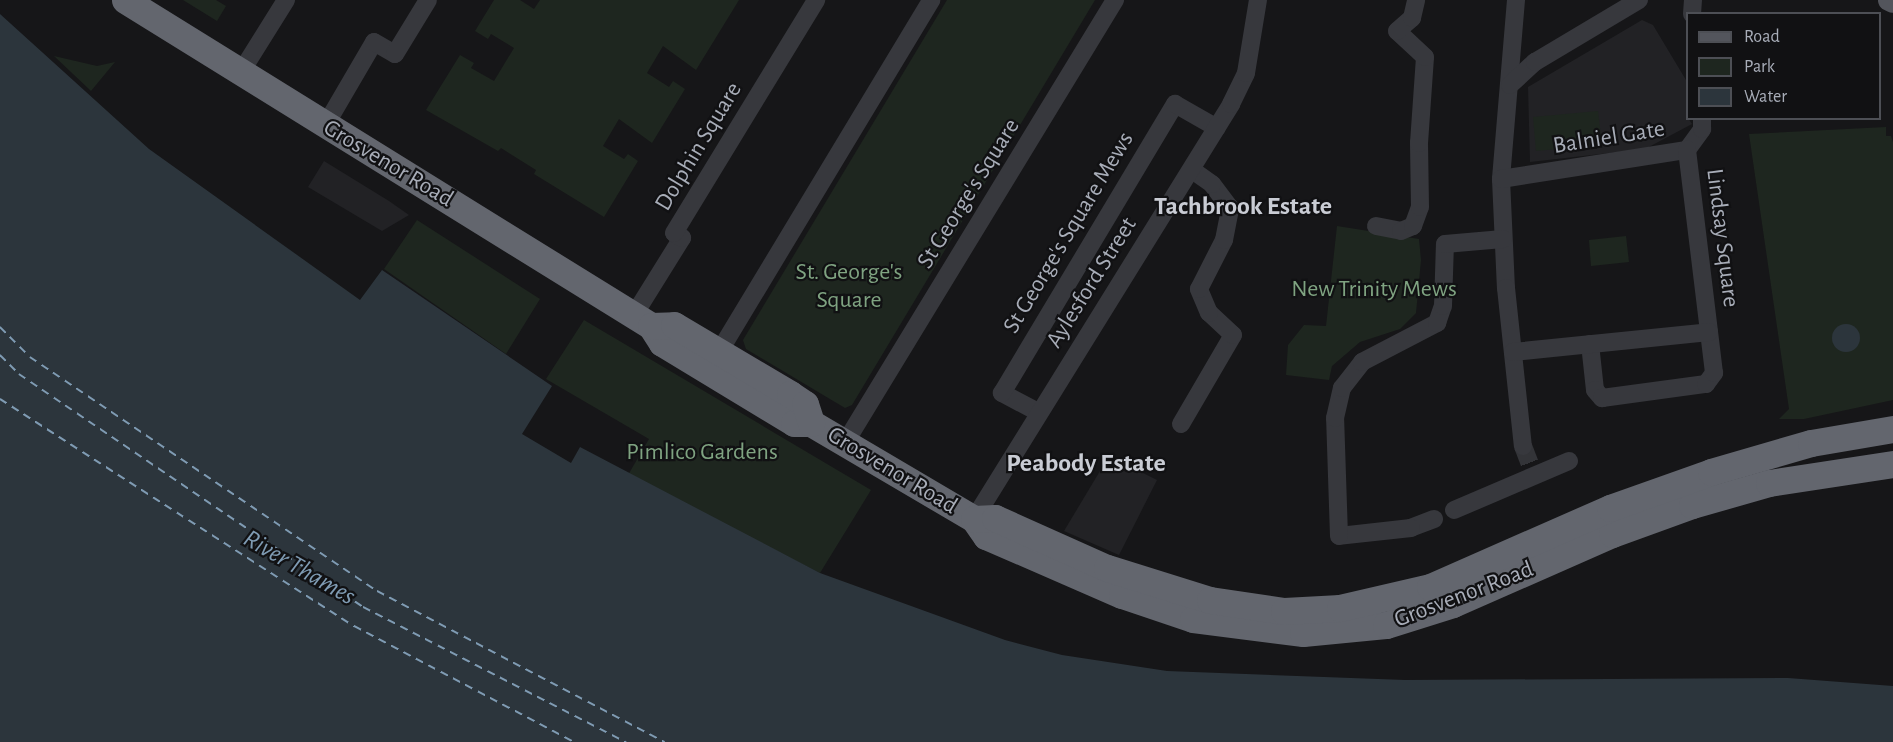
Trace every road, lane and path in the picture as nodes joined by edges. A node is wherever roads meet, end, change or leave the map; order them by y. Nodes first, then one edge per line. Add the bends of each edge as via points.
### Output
1 (125, 0) edge
2 (286, 0) edge
3 (428, 0) edge
4 (816, 0) edge
5 (931, 0) edge
6 (1115, 0) edge
7 (1258, 0) edge
8 (1416, 0) edge
9 (1516, 0) edge
10 (1639, 0) edge
11 (1889, 0) edge
12 (1893, 2) edge
13 (241, 72) junction
14 (1510, 85) junction
15 (1702, 120) edge
16 (326, 126) junction
17 (1217, 128) junction
18 (1687, 150) junction
19 (1192, 170) junction
20 (1502, 179) junction
21 (1376, 226) dead end
22 (1503, 239) junction
23 (642, 320) junction
24 (1709, 332) junction
25 (1590, 344) junction
26 (719, 352) junction
27 (1513, 352) junction
28 (1038, 412) junction
29 (811, 423) junction
30 (1181, 424) dead end
31 (1893, 429) edge
32 (845, 443) junction
33 (1523, 446) tunnel mouth
34 (1569, 461) dead end
35 (1893, 464) edge
36 (1454, 510) dead end
37 (974, 519) junction
38 (1434, 519) dead end

1 - 13 highway, Grosvenor Road
2 - 13 street
3 - 16 street via 395,54 374,42
4 - 23 street, Dolphin Square via 674,233 682,238
5 - 26 street
6 - 32 street, St George's Square
7 - 17 street, Aylesford Street via 1246,73
8 - 21 street via 1412,18 1397,31 1425,57 1419,143 1420,207 1413,226 1407,229
9 - 14 street
10 - 14 street via 1535,62
11 - 12 main road
13 - 16 highway, Grosvenor Road
14 - 20 street
15 - 18 street, Balniel Gate via 1702,129
16 - 23 highway, Grosvenor Road
17 - 19 street, Aylesford Street
17 - 28 street, St George's Square Mews via 1175,104 1002,393
18 - 20 street, Balniel Gate
18 - 24 street, Lindsay Square
19 - 28 street, Aylesford Street
19 - 30 street via 1212,184 1230,208 1224,240 1199,289 1209,313 1233,335
20 - 22 street
22 - 27 street
22 - 38 street via 1445,244 1443,306 1437,323 1362,362 1342,388 1335,418 1339,536 1411,528
23 - 26 highway, Grosvenor Road via 674,325
23 - 29 highway, Grosvenor Road via 662,343 794,423
24 - 25 street, Lindsay Square
24 - 25 street, Lindsay Square via 1714,373 1706,384 1602,398 1595,390
25 - 27 street, Lindsay Square
26 - 29 highway, Grosvenor Road via 805,404
27 - 33 street
28 - 37 street, Aylesford Street
29 - 32 highway, Grosvenor Road
31 - 37 highway, Grosvenor Road via 1811,443 1700,475 1610,508 1430,587 1340,608 1284,611 1210,600 1107,568 995,518
32 - 37 highway, Grosvenor Road
34 - 36 street via 1533,470
35 - 37 highway, Grosvenor Road via 1807,475 1730,493 1612,534 1437,610 1369,628 1322,633 1246,629 1163,610 1002,544 986,536

